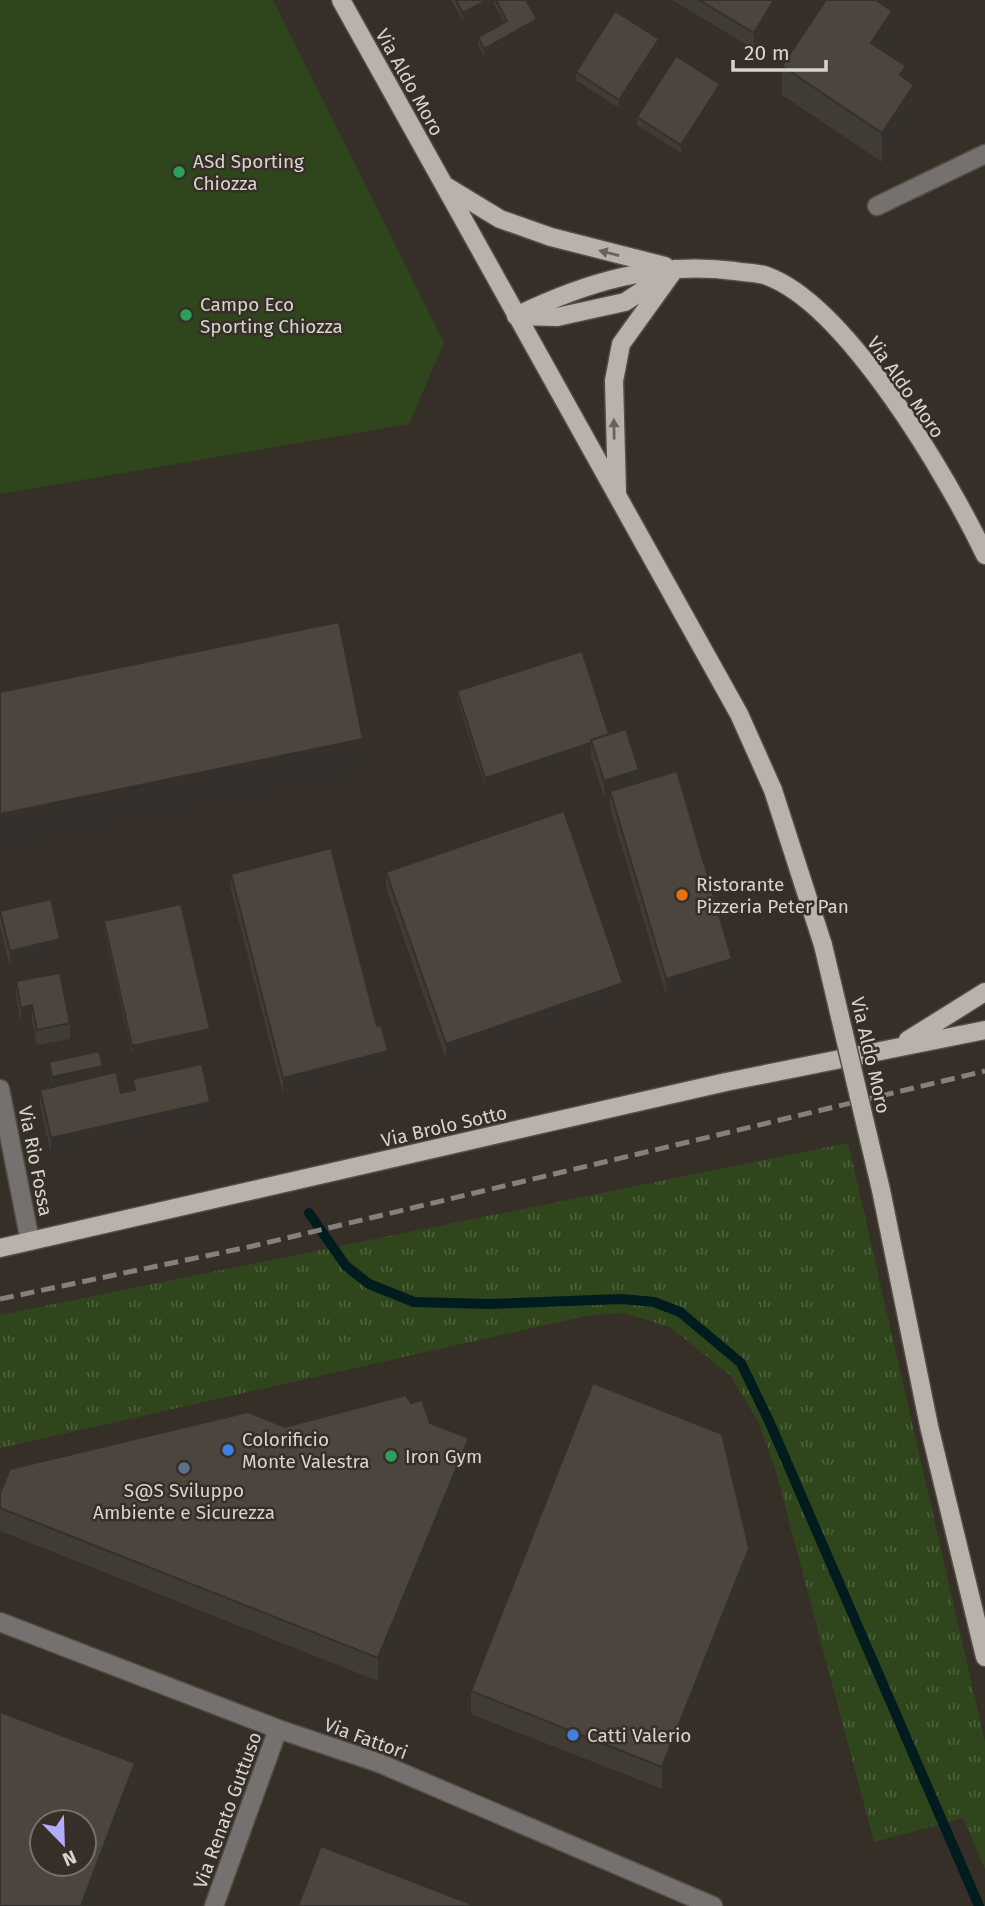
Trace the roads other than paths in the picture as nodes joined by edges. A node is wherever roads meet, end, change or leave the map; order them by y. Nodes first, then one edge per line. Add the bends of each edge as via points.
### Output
1 (341, 0) edge
2 (985, 154) edge
3 (443, 184) junction
4 (877, 206) dead end
5 (676, 268) junction
6 (516, 316) junction
7 (617, 497) junction
8 (985, 555) edge
9 (985, 992) edge
10 (985, 1030) edge
11 (898, 1046) junction
12 (0, 1089) edge
13 (30, 1241) junction
14 (0, 1248) edge
15 (0, 1622) edge
16 (985, 1657) edge
17 (278, 1729) junction
18 (214, 1906) edge
19 (713, 1906) edge

1 - 3 main road, Via Aldo Moro
2 - 4 street
5 -> 3 main road, Via Aldo Moro via 500,219
3 - 6 main road, Via Aldo Moro
5 - 6 main road, Via Aldo Moro via 605,279
5 - 6 main road via 625,302 557,317
7 -> 5 main road, Via Aldo Moro via 614,381 621,344
5 - 8 main road, Via Aldo Moro via 766,275 820,310 872,369 965,513
6 - 7 main road, Via Aldo Moro
7 - 16 main road, Via Aldo Moro, bridge via 739,714 773,790 823,945
9 - 11 main road, Via Brolo Sotto
10 - 11 main road, Via Brolo Sotto
11 - 13 main road, Via Brolo Sotto
12 - 13 street, Via Rio Fossa
13 - 14 main road, Via Brolo Sotto
15 - 17 street, Via Fattori
17 - 18 street, Via Renato Guttuso
17 - 19 street, Via Fattori via 380,1763

